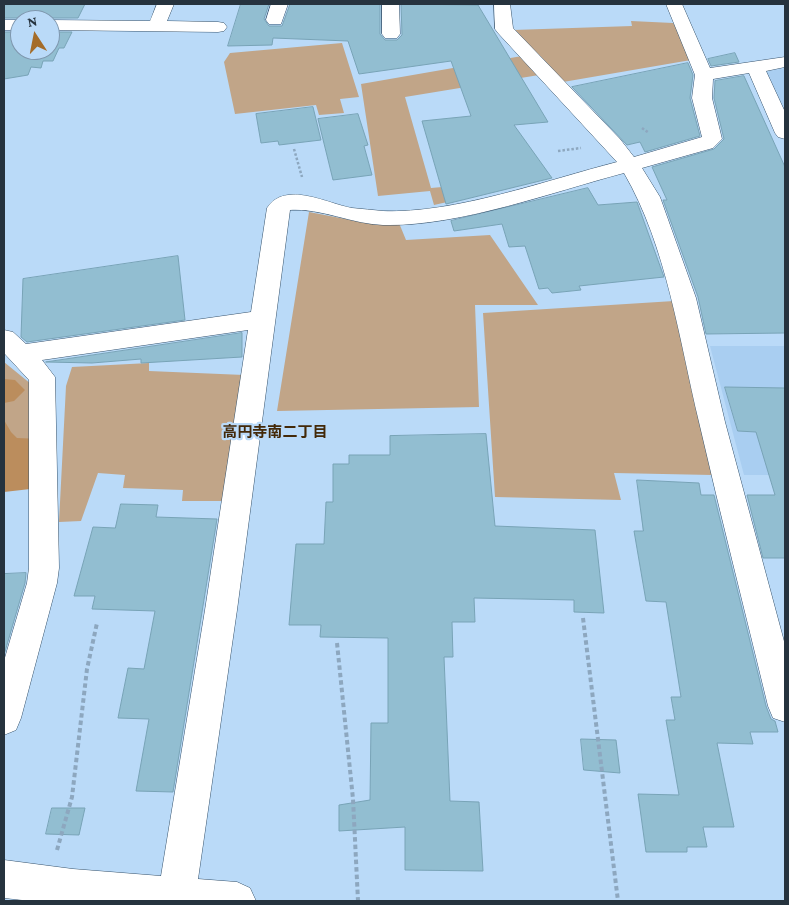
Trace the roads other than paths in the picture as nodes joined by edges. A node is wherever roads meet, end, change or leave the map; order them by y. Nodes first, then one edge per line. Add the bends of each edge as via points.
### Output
1 (165, 4) edge
2 (390, 4) edge
3 (502, 4) edge
4 (674, 4) edge
5 (60, 26) edge
6 (156, 27) junction
7 (218, 27) dead end
8 (391, 34) dead end
9 (785, 62) edge
10 (755, 67) junction
11 (704, 75) junction
12 (785, 133) edge
13 (630, 165) junction
14 (261, 319) junction
15 (13, 346) edge
16 (785, 706) edge
17 (4, 718) edge
18 (4, 879) edge
19 (65, 891) edge
20 (176, 897) junction
21 (223, 901) edge
22 (237, 901) edge

1 - 6 street
2 - 8 street
3 - 13 street via 504,29
4 - 11 street
5 - 6 street
6 - 7 street
9 - 10 street
10 - 11 street
10 - 12 street
11 - 13 street via 702,98 712,139 706,144
13 - 14 street via 440,214 376,217 352,215 302,202 285,202 278,208
13 - 16 street via 649,197 684,298 712,422
14 - 15 street
14 - 20 street via 221,610
15 - 17 street via 42,377 44,568
18 - 19 street
19 - 20 street
20 - 21 street
21 - 22 street

